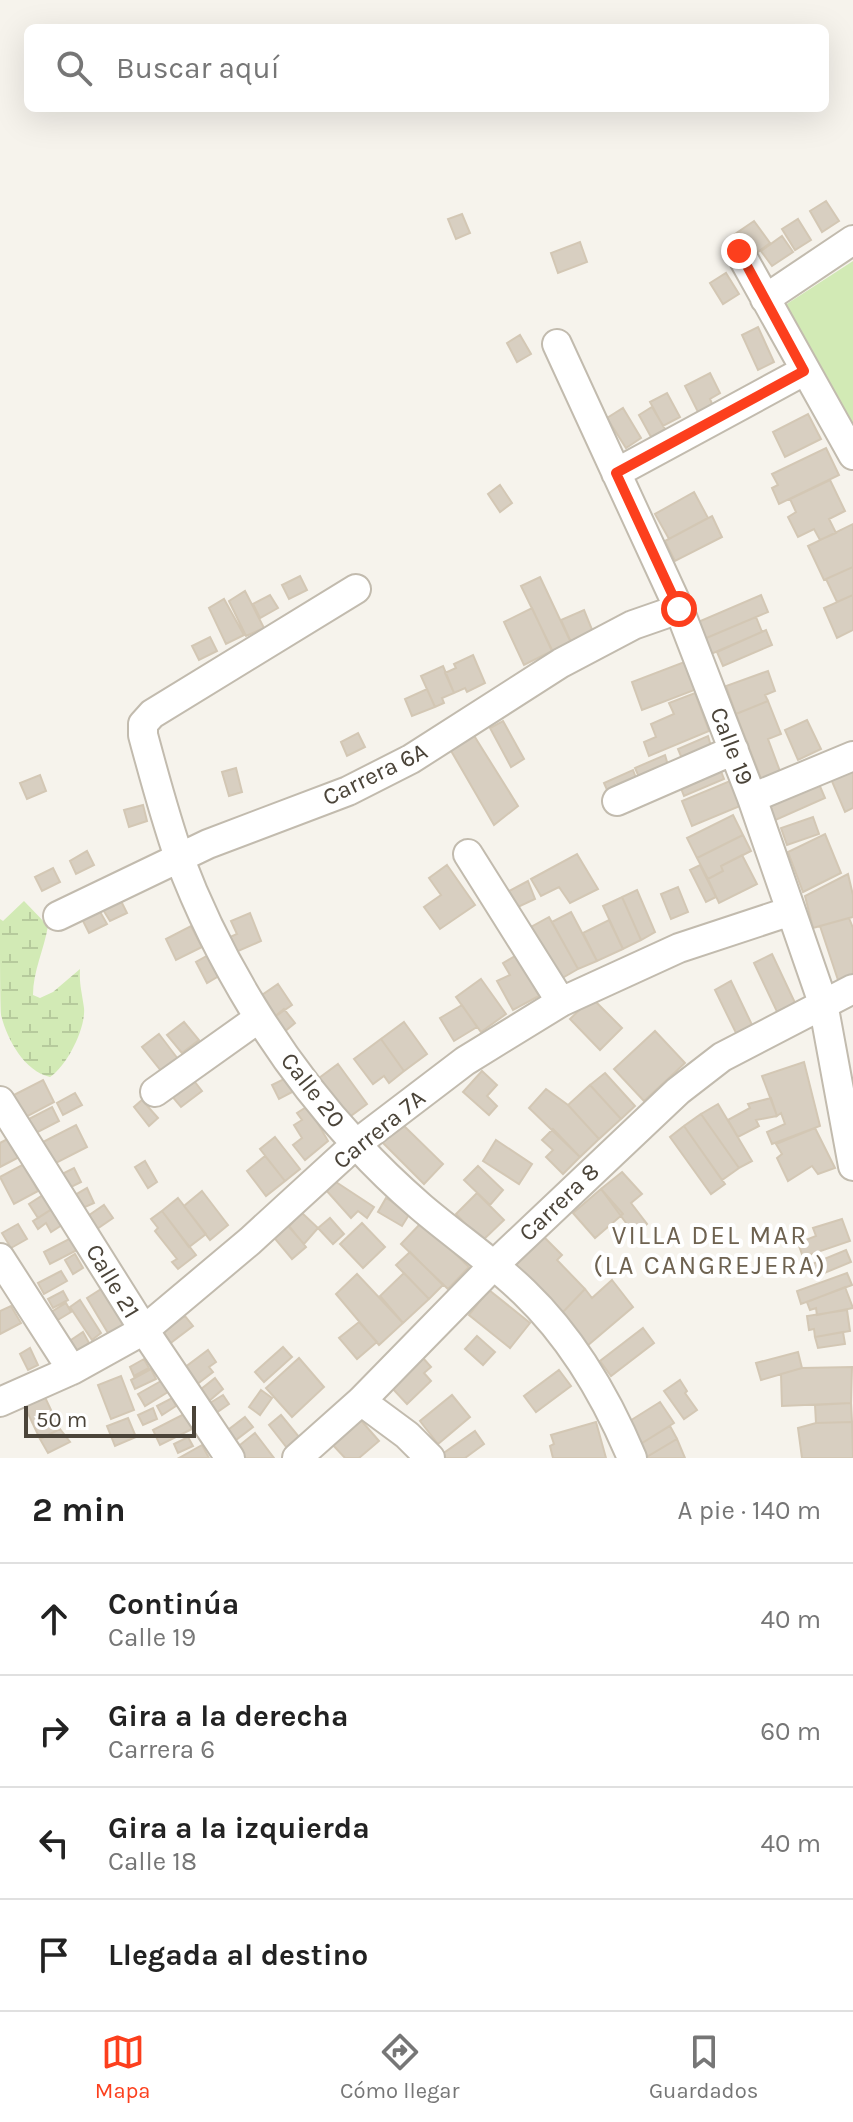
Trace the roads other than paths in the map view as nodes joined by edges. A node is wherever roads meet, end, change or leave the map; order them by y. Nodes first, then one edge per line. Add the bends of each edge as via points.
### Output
1 (853, 240) edge
2 (739, 251) dead end
3 (765, 299) junction
4 (557, 344) dead end
5 (804, 371) junction
6 (853, 455) edge
7 (616, 473) junction
8 (356, 589) dead end
9 (679, 609) junction
10 (734, 750) junction
11 (853, 756) edge
12 (752, 798) junction
13 (617, 801) dead end
14 (468, 854) dead end
15 (180, 858) junction
16 (791, 911) junction
17 (58, 916) dead end
18 (853, 989) edge
19 (561, 1002) junction
20 (823, 1003) junction
21 (259, 1018) junction
22 (155, 1092) dead end
23 (0, 1101) edge
24 (356, 1144) junction
25 (853, 1160) edge
26 (853, 1166) edge
27 (0, 1258) edge
28 (494, 1265) junction
29 (144, 1330) junction
30 (72, 1370) junction
31 (361, 1401) junction
32 (0, 1402) edge
33 (230, 1458) edge
34 (297, 1458) edge
35 (430, 1458) edge
36 (632, 1458) edge

1 - 3 street
2 - 3 street
3 - 5 street
4 - 7 street, Calle 19
5 - 6 street
5 - 7 street
7 - 9 street, Calle 19
8 - 15 street, Calle 20 via 143,724
9 - 10 street, Calle 19
9 - 15 street, Carrera 6A via 633,625 561,663 411,759 348,791
10 - 12 street, Calle 19
10 - 13 street
11 - 12 street
12 - 16 street, Calle 19
14 - 19 street
15 - 17 street, Carrera 6A
15 - 21 street, Calle 20 via 216,940
16 - 19 street, Carrera 7A via 679,948
16 - 20 street, Calle 19
18 - 20 street, Carrera 8
19 - 24 street, Carrera 7A via 465,1061
20 - 25 street, Calle 19
20 - 28 street, Carrera 8 via 722,1057 678,1091
21 - 22 street
21 - 24 street, Calle 20
23 - 29 street, Calle 21
24 - 28 street, Calle 20 via 420,1207
24 - 29 street, Carrera 7A
25 - 26 street, Calle 19
27 - 30 street
28 - 31 street, Carrera 8
28 - 36 street, Calle 20 via 577,1353
29 - 30 street, Carrera 7A
29 - 33 street, Calle 21
30 - 32 street, Carrera 7A
31 - 34 street, Carrera 8
31 - 35 street

